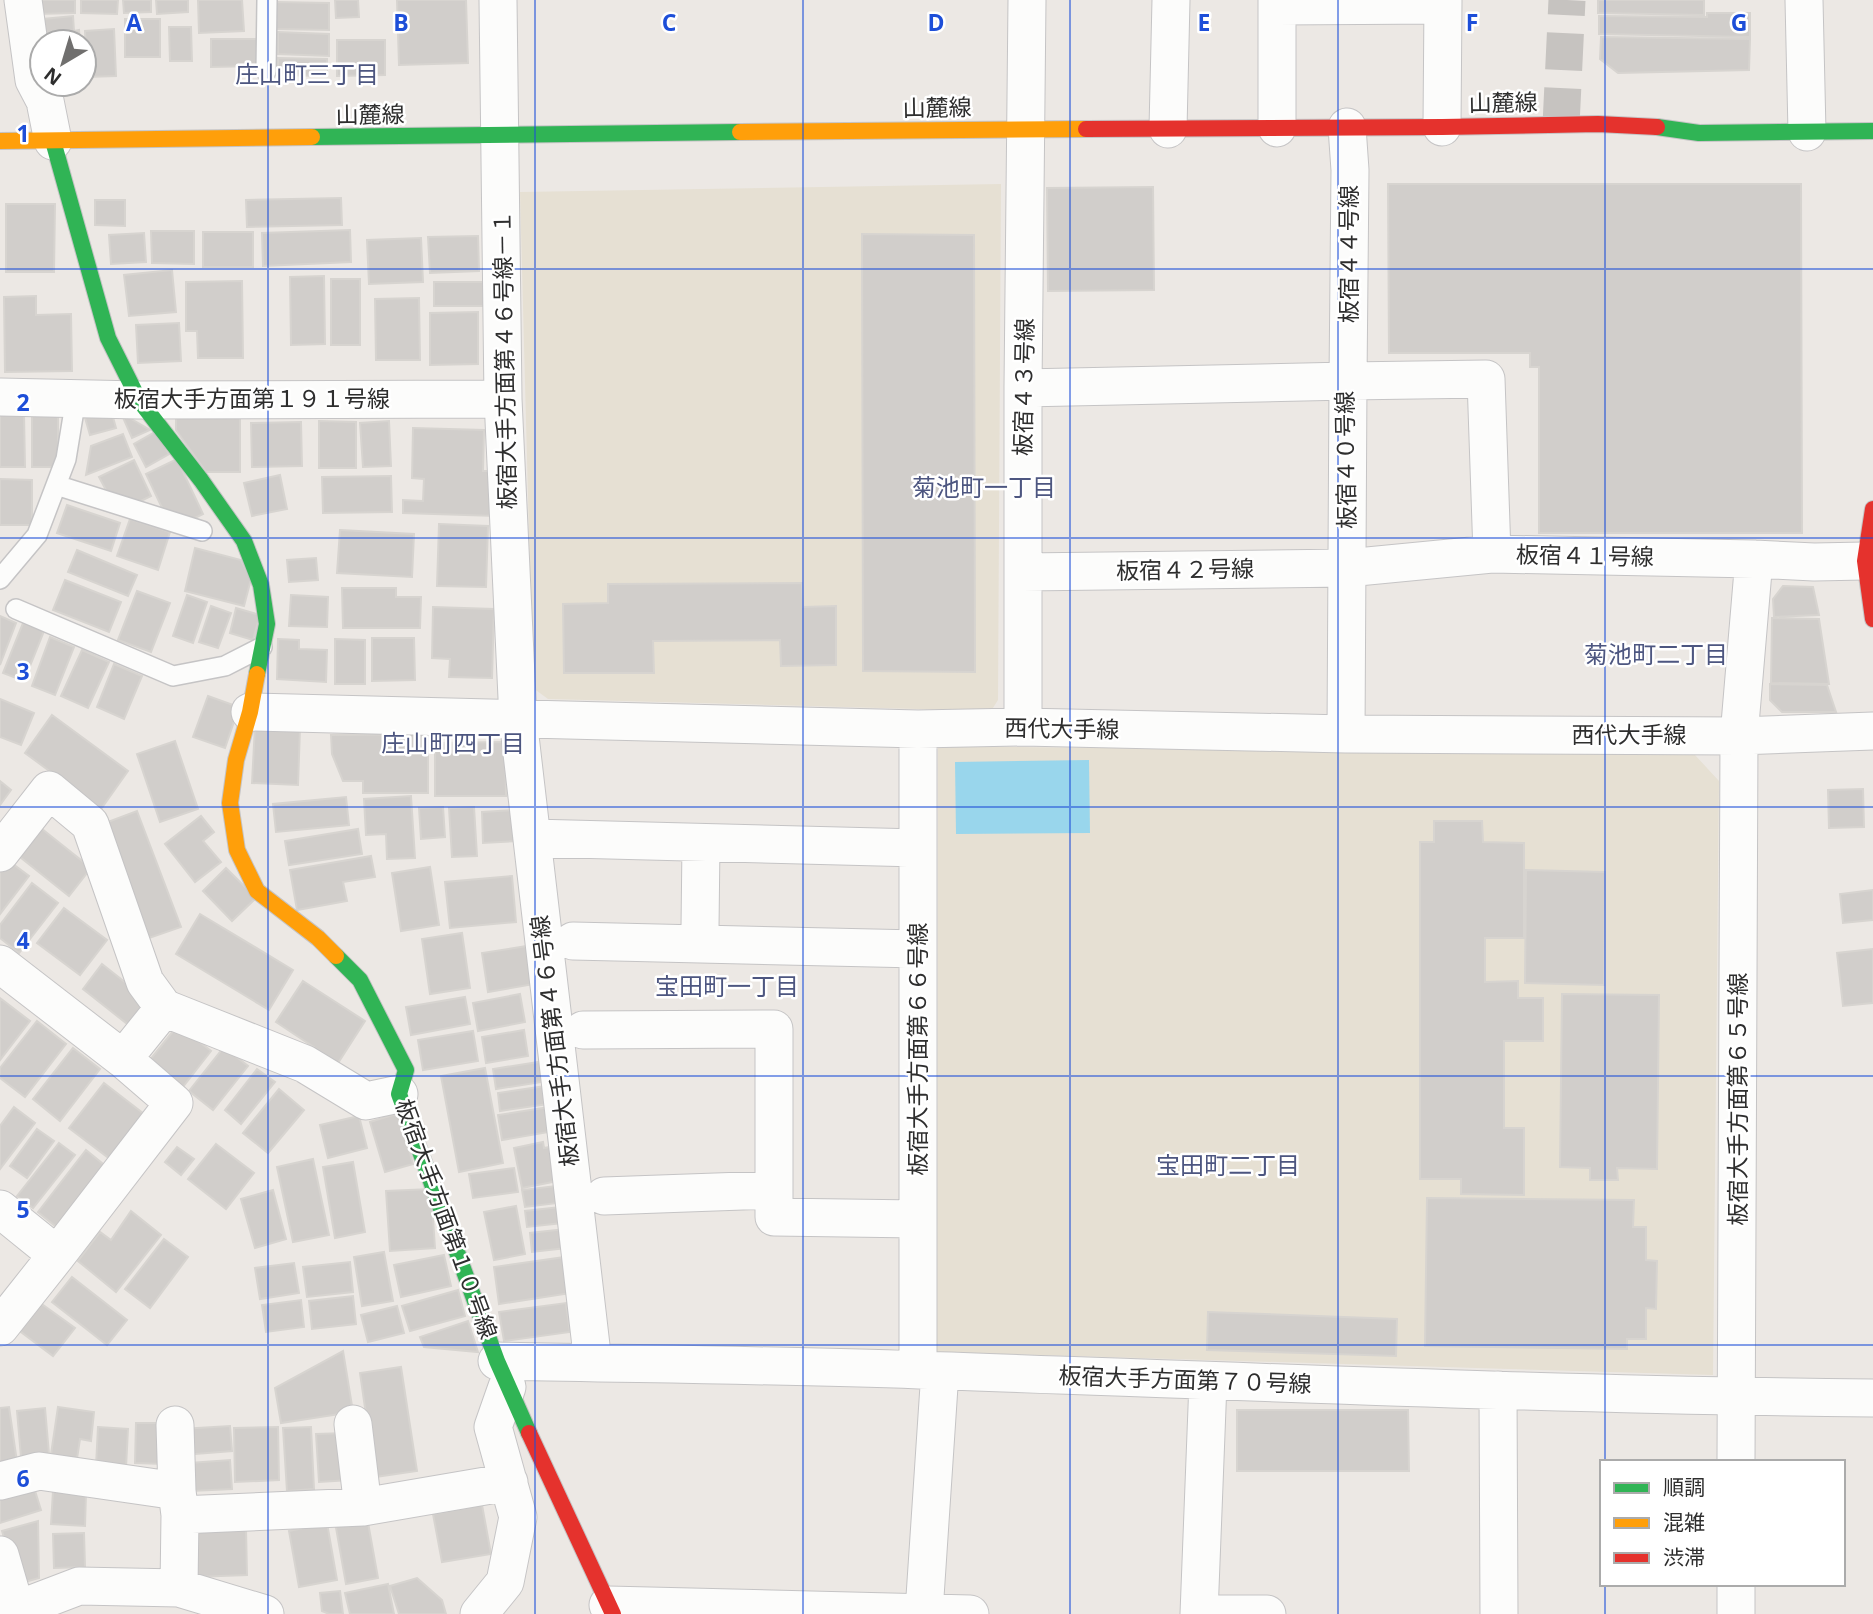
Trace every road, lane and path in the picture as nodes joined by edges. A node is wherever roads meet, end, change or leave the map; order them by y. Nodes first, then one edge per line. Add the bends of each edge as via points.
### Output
1 (23, 0) edge
2 (267, 0) edge
3 (498, 0) edge
4 (1027, 0) edge
5 (1171, 0) edge
6 (1804, 0) edge
7 (1443, 2) edge
8 (1277, 3) edge
9 (266, 71) dead end
10 (1347, 127) junction
11 (1442, 127) junction
12 (1277, 128) junction
13 (1168, 129) junction
14 (1027, 130) junction
15 (1873, 131) edge
16 (1807, 132) junction
17 (500, 136) junction
18 (0, 141) edge
19 (52, 141) junction
20 (1348, 381) junction
21 (1023, 388) junction
22 (0, 397) edge
23 (76, 398) junction
24 (503, 399) junction
25 (139, 400) junction
26 (56, 485) junction
27 (1873, 509) edge
28 (202, 531) dead end
29 (1492, 554) junction
30 (1754, 559) junction
31 (1865, 561) junction
32 (1347, 568) junction
33 (1023, 572) junction
34 (0, 579) edge
35 (16, 609) dead end
36 (1873, 619) edge
37 (263, 647) junction
38 (250, 712) junction
39 (518, 719) junction
40 (1023, 727) junction
41 (918, 729) junction
42 (1873, 731) edge
43 (1346, 734) junction
44 (1739, 736) junction
45 (532, 838) junction
46 (701, 843) junction
47 (918, 849) junction
48 (0, 853) edge
49 (700, 928) dead end
50 (573, 941) dead end
51 (918, 949) junction
52 (0, 964) edge
53 (164, 1009) junction
54 (583, 1030) dead end
55 (123, 1059) junction
56 (398, 1094) junction
57 (775, 1191) junction
58 (604, 1196) dead end
59 (0, 1209) edge
60 (918, 1219) junction
61 (57, 1255) junction
62 (0, 1327) edge
63 (593, 1363) junction
64 (929, 1370) junction
65 (502, 1374) junction
66 (1208, 1381) junction
67 (1498, 1390) junction
68 (1737, 1397) junction
69 (1873, 1398) edge
70 (353, 1424) dead end
71 (175, 1425) dead end
72 (1737, 1460) edge
73 (0, 1481) edge
74 (509, 1482) junction
75 (179, 1503) junction
76 (363, 1507) junction
77 (0, 1555) edge
78 (1736, 1586) edge
79 (179, 1588) junction
80 (611, 1609) edge
81 (13, 1612) edge
82 (924, 1612) edge
83 (265, 1614) edge
84 (479, 1614) edge
85 (970, 1614) edge
86 (1199, 1614) edge
87 (1215, 1614) edge
88 (1267, 1614) edge
89 (1499, 1614) edge
90 (1736, 1614) edge

1 - 19 street, 板宿大手方面第１０号線 via 34,80 45,101
2 - 9 lane
3 - 17 street, 板宿大手方面第４６号線－１
4 - 14 street, 板宿４３号線
5 - 13 street
6 - 16 street
7 - 8 street
7 - 11 street
8 - 12 street
10 - 11 main road, 山麓線
10 - 12 main road, 山麓線
10 - 20 street, 板宿４４号線
11 - 16 main road, 山麓線 via 1632,124 1699,133
12 - 13 main road, 山麓線
13 - 14 main road, 山麓線
14 - 17 main road, 山麓線
14 - 21 street, 板宿４３号線
15 - 16 main road, 山麓線
17 - 19 main road, 山麓線
17 - 24 street, 板宿大手方面第４６号線－１
18 - 19 main road, 山麓線
19 - 25 main road, 板宿大手方面第１０号線 via 108,338
20 - 21 street, 板宿４０号線
20 - 29 street, 板宿４１号線 via 1486,379
20 - 32 street, 板宿４０号線
21 - 33 street, 板宿４３号線
22 - 23 street, 板宿大手方面第１９１号線
23 - 25 street, 板宿大手方面第１９１号線
23 - 26 lane via 66,459
24 - 25 street, 板宿大手方面第１９１号線
24 - 39 street, 板宿大手方面第４６号線－１
25 - 37 main road, 板宿大手方面第１０号線 via 244,541 261,585 267,624
26 - 28 lane
26 - 34 lane via 37,535
27 - 31 main road
29 - 30 street, 板宿４１号線
29 - 32 street, 板宿４２号線
30 - 31 street, 板宿４１号線
30 - 44 street, 板宿大手方面第６５号線
31 - 36 main road
32 - 33 street, 板宿４２号線
32 - 43 street, 板宿４０号線
33 - 40 street, 板宿４３号線
35 - 37 lane via 173,676 225,666
37 - 38 main road, 板宿大手方面第１０号線
38 - 39 street, 西代大手線
38 - 56 main road, 板宿大手方面第１０号線 via 230,803 237,850 257,891 318,938 360,980 406,1070
39 - 41 street, 西代大手線
39 - 45 street, 板宿大手方面第４６号線
40 - 41 street, 西代大手線
40 - 43 street, 西代大手線
41 - 47 street, 板宿大手方面第６６号線
42 - 44 street, 西代大手線
43 - 44 street, 西代大手線
44 - 68 street, 板宿大手方面第６５号線
45 - 46 street
45 - 63 street, 板宿大手方面第４６号線
46 - 47 street
46 - 49 street
47 - 51 street, 板宿大手方面第６６号線
48 - 53 street via 49,790 90,824 145,982
50 - 51 street
51 - 60 street, 板宿大手方面第６６号線
52 - 55 street
53 - 55 street
53 - 56 street via 305,1064 366,1101
54 - 57 street via 774,1029
55 - 61 street via 174,1103
56 - 65 main road, 板宿大手方面第１０号線
57 - 58 street
57 - 60 street via 774,1217
59 - 61 street
60 - 64 street, 板宿大手方面第６６号線
61 - 62 street
63 - 64 street, 板宿大手方面第７０号線
63 - 65 street, 板宿大手方面第７０号線
64 - 66 street, 板宿大手方面第７０号線
64 - 82 street, 板宿大手方面第６６号線
65 - 74 street via 493,1427
65 - 80 main road, 板宿大手方面第１０号線
66 - 67 street, 板宿大手方面第７０号線
66 - 86 street
67 - 68 street, 板宿大手方面第７０号線
67 - 89 street
68 - 69 street, 板宿大手方面第７０号線
68 - 72 street, 板宿大手方面第６５号線
70 - 76 street
71 - 75 street
73 - 75 street via 39,1471
74 - 76 street
74 - 84 street via 518,1517 505,1582
75 - 76 street
75 - 79 street
77 - 81 street
78 - 90 street
79 - 81 street via 79,1586
79 - 83 street
80 - 82 street
82 - 85 street
87 - 88 street

